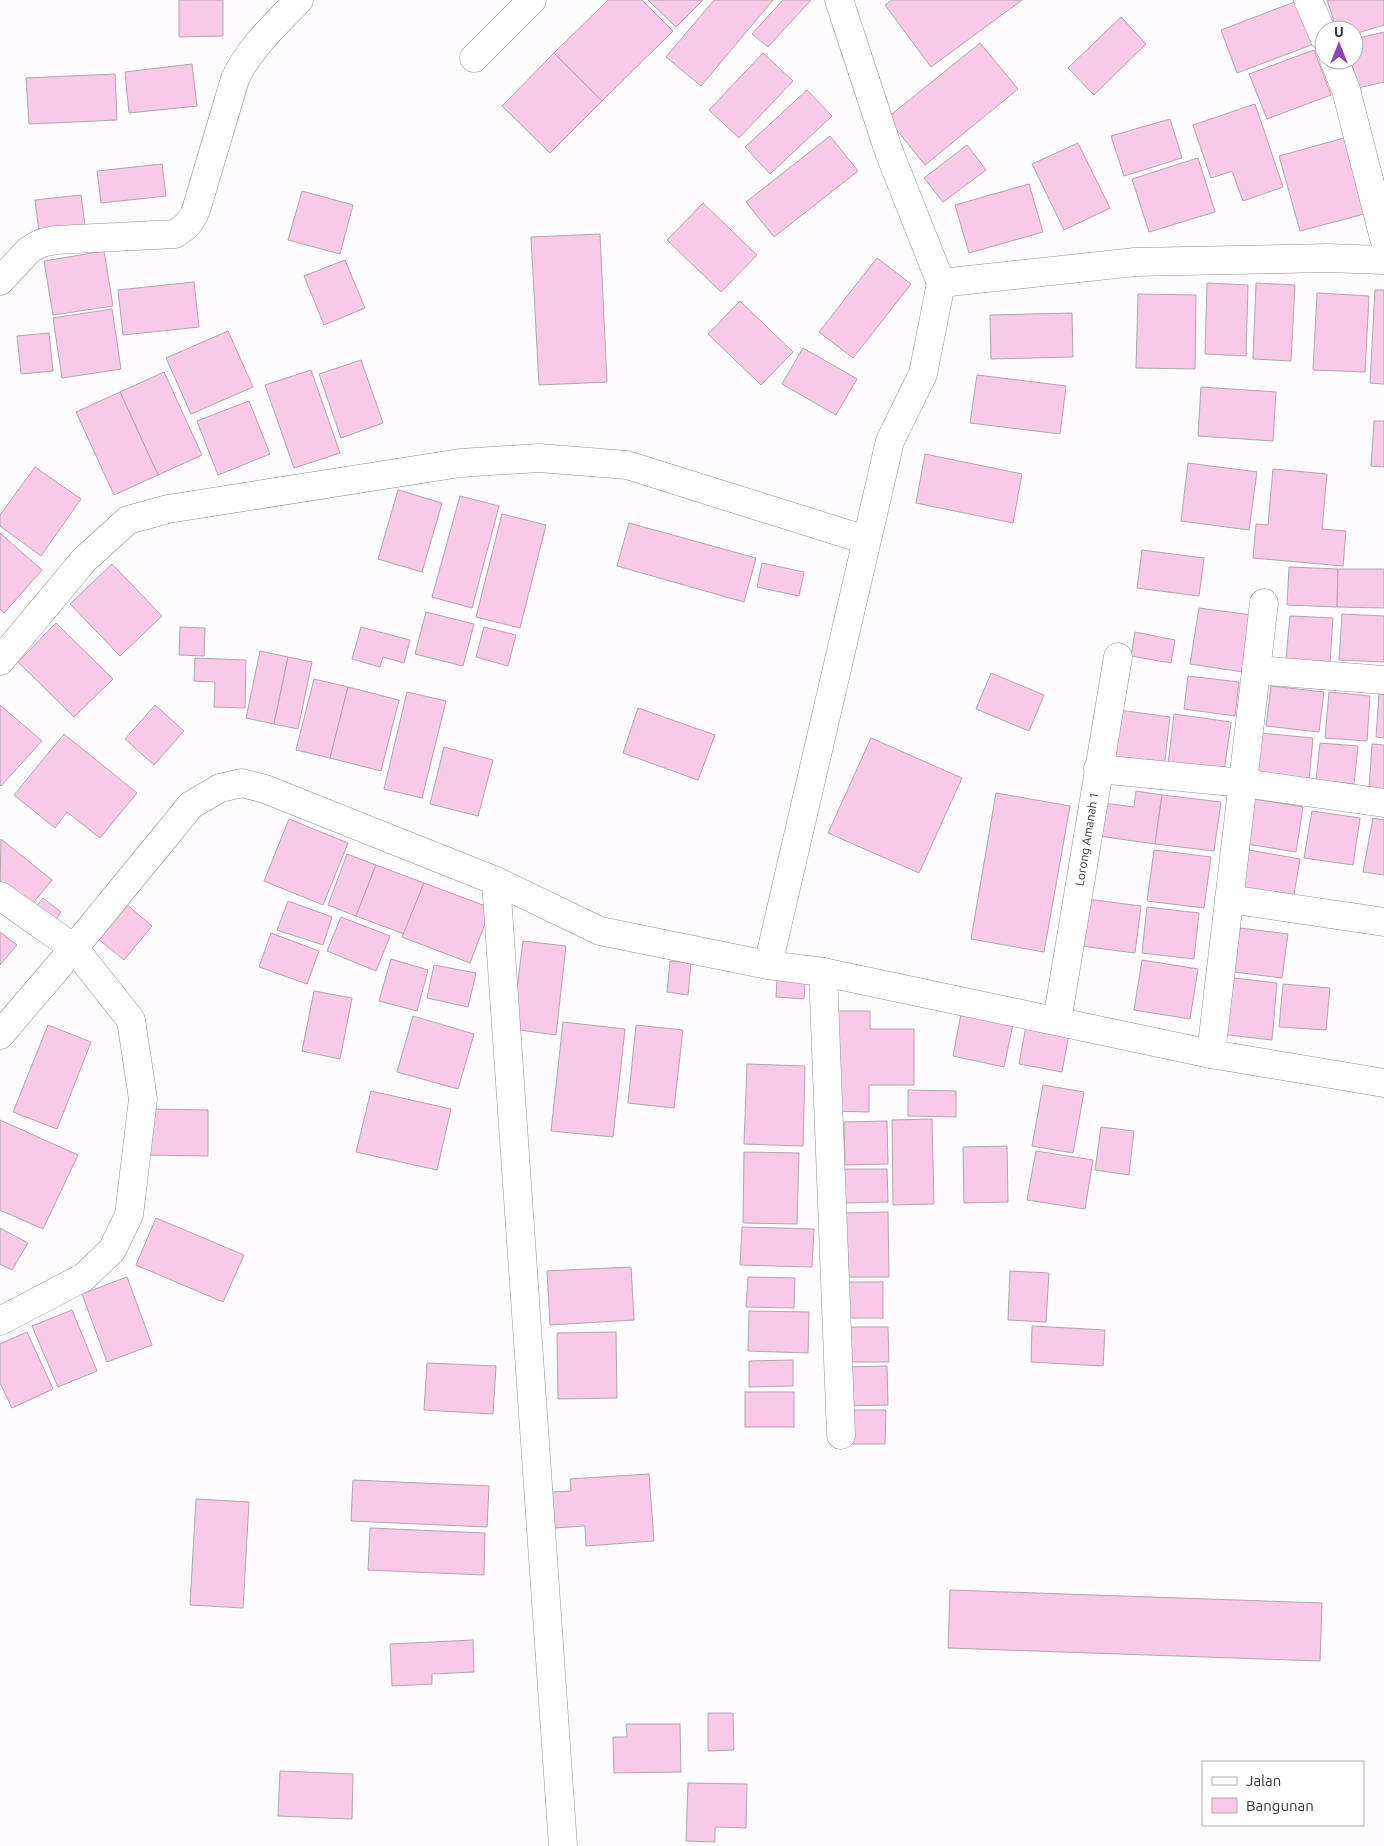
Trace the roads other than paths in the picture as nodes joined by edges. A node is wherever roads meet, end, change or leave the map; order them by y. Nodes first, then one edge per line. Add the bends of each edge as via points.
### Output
1 (299, 0) edge
2 (532, 0) edge
3 (840, 0) edge
4 (1308, 0) edge
5 (1317, 20) edge
6 (474, 58) dead end
7 (1338, 70) edge
8 (1384, 238) edge
9 (1384, 260) edge
10 (0, 281) edge
11 (941, 283) junction
12 (866, 540) junction
13 (1264, 603) dead end
14 (1118, 657) dead end
15 (0, 661) edge
16 (1256, 670) junction
17 (1384, 680) edge
18 (1098, 769) junction
19 (1243, 783) junction
20 (1384, 803) edge
21 (496, 881) junction
22 (0, 896) edge
23 (1229, 899) junction
24 (1384, 922) edge
25 (74, 948) junction
26 (768, 965) junction
27 (823, 972) junction
28 (1057, 1021) junction
29 (0, 1035) edge
30 (1211, 1054) junction
31 (1384, 1083) edge
32 (0, 1321) edge
33 (841, 1435) dead end
34 (563, 1846) edge

1 - 10 street via 242,63 196,210 185,228 175,234 41,243 29,250
2 - 6 street
3 - 11 street via 889,152
4 - 5 street
7 - 8 street
9 - 11 street via 1135,262
11 - 12 street via 923,374 890,441
12 - 15 street via 627,465 539,458 460,463 168,509 128,520 84,560
12 - 26 street
13 - 16 street
14 - 18 street, Lorong Amanah 1
16 - 17 street
16 - 19 street
18 - 19 street
18 - 28 street, Lorong Amanah 1
19 - 20 street
19 - 23 street
21 - 25 street via 265,789 242,783 220,788 191,805
21 - 26 street via 600,931
21 - 34 street
22 - 25 street
23 - 24 street
23 - 30 street
25 - 29 street
25 - 32 street via 131,1020 143,1099 129,1215 112,1250 84,1278
26 - 27 street
27 - 28 street
27 - 33 street
28 - 30 street
30 - 31 street

